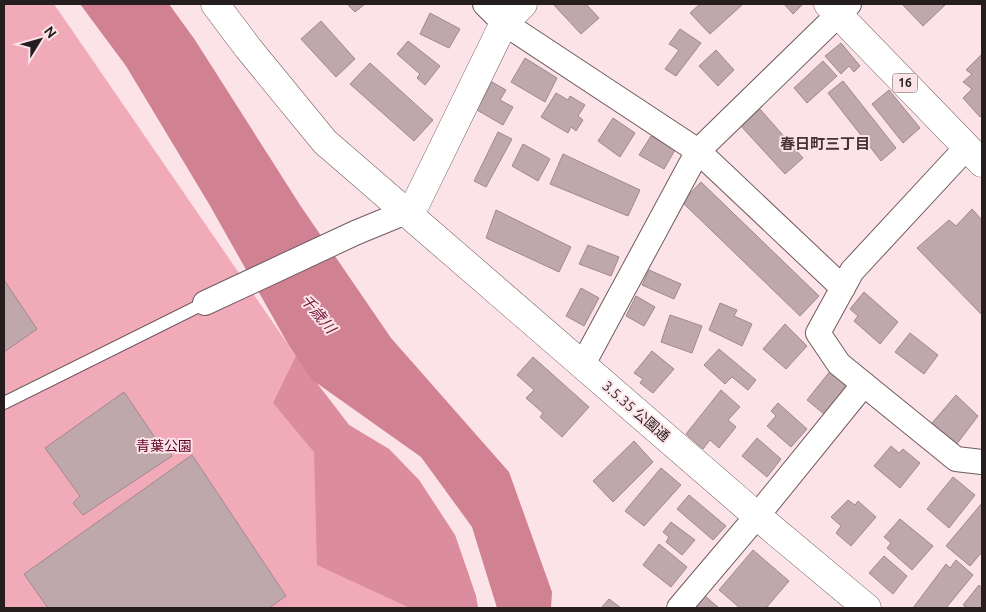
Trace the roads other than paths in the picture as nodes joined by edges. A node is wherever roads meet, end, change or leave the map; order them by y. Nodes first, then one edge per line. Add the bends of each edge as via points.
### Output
1 (215, 4) edge
2 (485, 4) edge
3 (523, 4) edge
4 (839, 7) edge
5 (504, 23) junction
6 (698, 151) junction
7 (975, 155) edge
8 (406, 212) junction
9 (843, 288) junction
10 (205, 303) joint
11 (583, 364) junction
12 (864, 384) junction
13 (4, 402) edge
14 (982, 462) edge
15 (757, 516) junction
16 (679, 608) edge
17 (867, 608) edge

1 - 8 street, 3.5.35 公園通 via 325,142
2 - 5 street
3 - 5 street
4 - 6 street
4 - 7 street, 16
5 - 6 street
5 - 8 street via 416,203
6 - 9 street
6 - 11 street
7 - 9 street via 852,271
8 - 10 street
8 - 11 street, 3.5.35 公園通
9 - 12 street via 818,333 839,364
10 - 13 lane
11 - 15 street, 3.5.35 公園通
12 - 14 street via 956,459
12 - 15 street
15 - 16 street
15 - 17 street, 3.5.35 公園通

